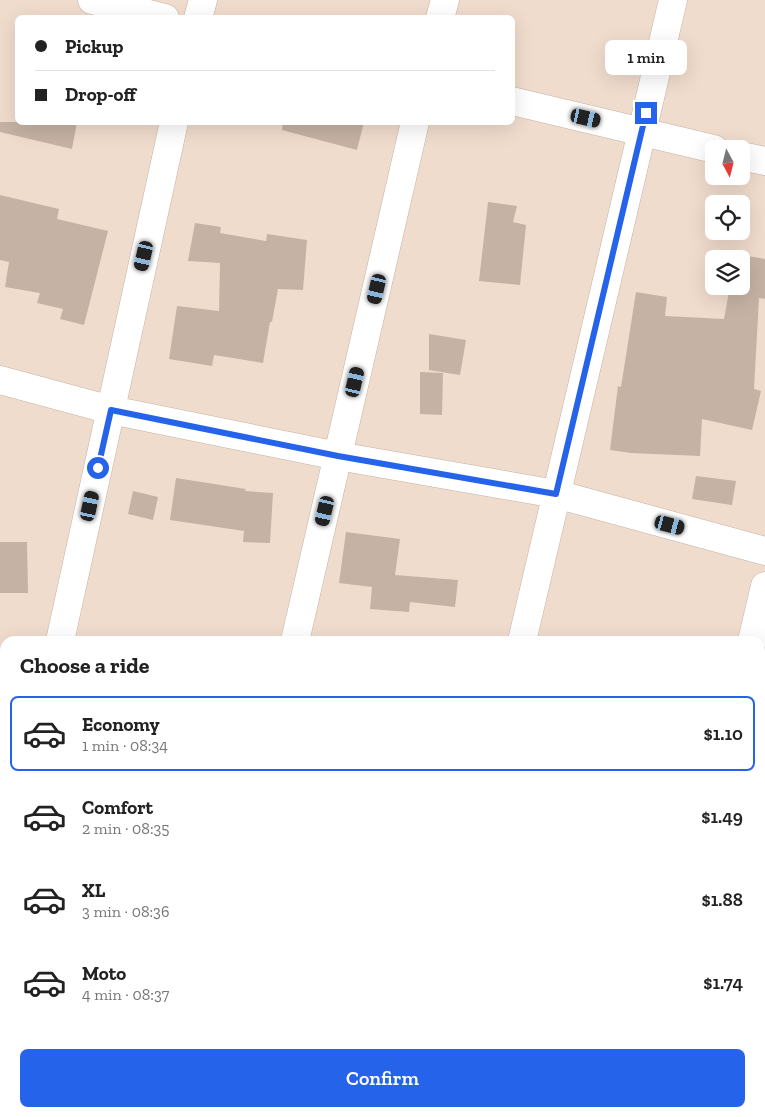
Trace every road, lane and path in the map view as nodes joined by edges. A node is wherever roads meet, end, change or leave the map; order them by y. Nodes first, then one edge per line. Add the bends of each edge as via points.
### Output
1 (92, 0) edge
2 (203, 0) edge
3 (444, 0) edge
4 (673, 0) edge
5 (153, 15) edge
6 (199, 15) edge
7 (441, 15) edge
8 (515, 102) edge
9 (173, 125) edge
10 (415, 125) edge
11 (641, 132) junction
12 (705, 147) edge
13 (750, 158) edge
14 (765, 161) edge
15 (0, 380) edge
16 (111, 410) junction
17 (338, 456) junction
18 (556, 494) junction
19 (765, 550) edge
20 (765, 586) edge
21 (61, 636) edge
22 (296, 636) edge
23 (523, 636) edge
24 (753, 636) edge

1 - 5 street
2 - 6 street
3 - 7 street
4 - 11 street
8 - 11 street
9 - 16 street
10 - 17 street
11 - 12 street
11 - 18 street
13 - 14 street
15 - 16 street
16 - 17 street
16 - 21 street
17 - 18 street
17 - 22 street
18 - 19 street
18 - 23 street
20 - 24 street

